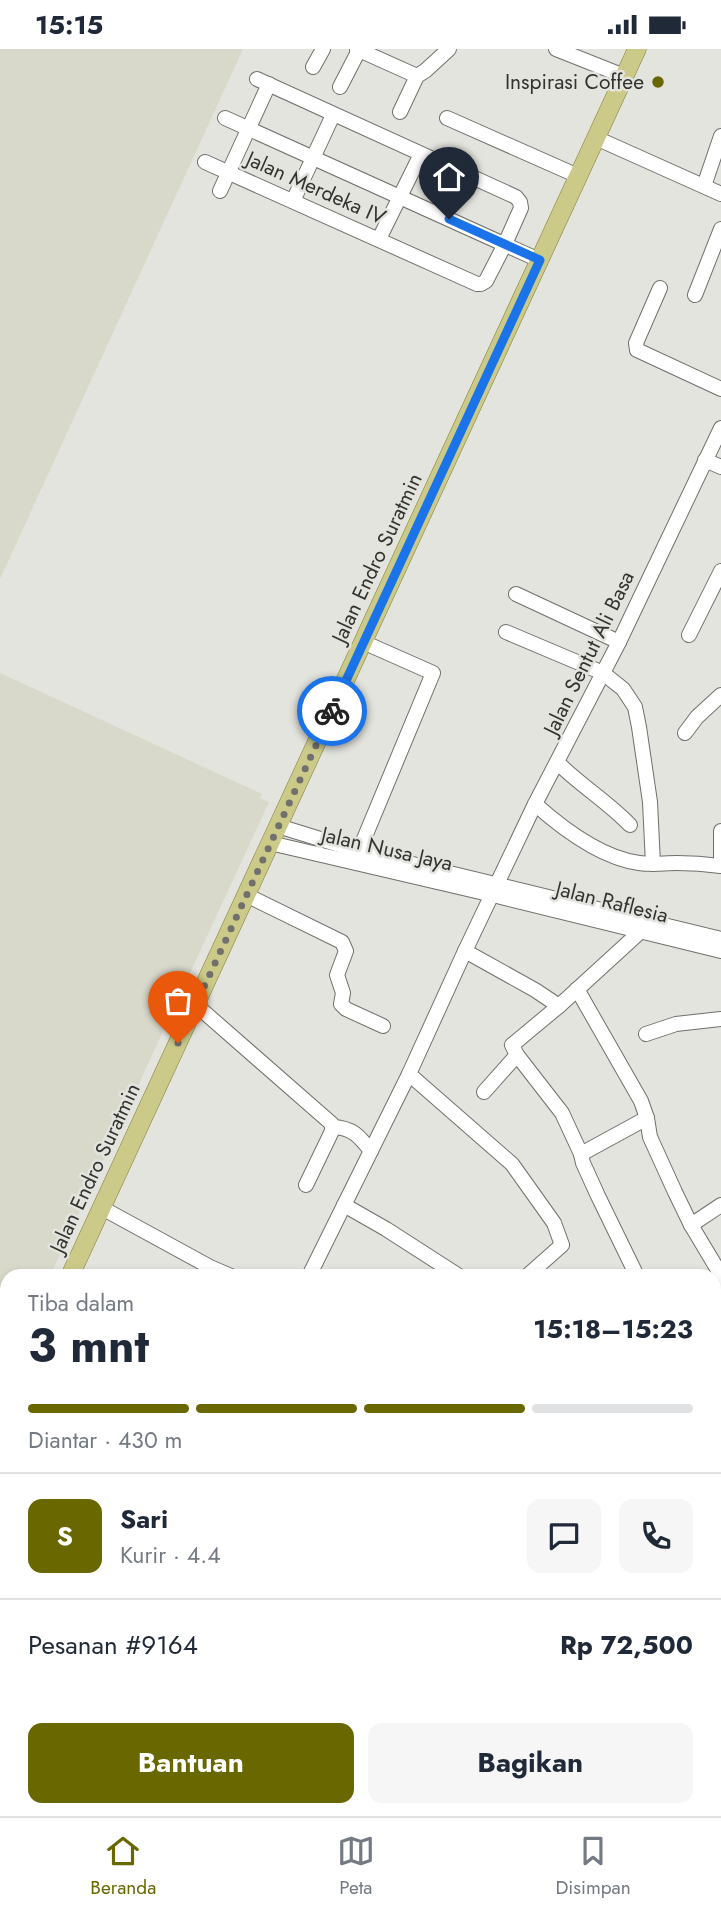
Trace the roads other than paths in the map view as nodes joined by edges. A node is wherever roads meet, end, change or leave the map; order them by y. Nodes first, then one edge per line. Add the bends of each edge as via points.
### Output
1 (323, 49) edge
2 (449, 49) edge
3 (556, 49) edge
4 (637, 49) edge
5 (360, 50) edge
6 (313, 67) dead end
7 (417, 76) junction
8 (624, 76) junction
9 (340, 87) dead end
10 (400, 112) dead end
11 (333, 115) junction
12 (225, 118) dead end
13 (447, 118) dead end
14 (248, 128) junction
15 (721, 136) edge
16 (596, 138) junction
17 (421, 154) junction
18 (314, 158) junction
19 (205, 162) dead end
20 (228, 172) junction
21 (578, 176) junction
22 (704, 186) junction
23 (220, 191) dead end
24 (721, 194) edge
25 (401, 197) junction
26 (293, 201) junction
27 (721, 229) edge
28 (379, 239) junction
29 (505, 244) junction
30 (540, 260) junction
31 (660, 288) dead end
32 (695, 295) dead end
33 (721, 389) edge
34 (721, 428) edge
35 (705, 460) junction
36 (721, 467) edge
37 (721, 571) edge
38 (516, 594) dead end
39 (506, 632) dead end
40 (689, 635) dead end
41 (363, 642) junction
42 (618, 642) junction
43 (603, 673) junction
44 (721, 695) edge
45 (685, 733) dead end
46 (558, 763) junction
47 (536, 804) junction
48 (630, 825) dead end
49 (278, 826) junction
50 (721, 831) edge
51 (270, 843) junction
52 (359, 851) junction
53 (653, 864) junction
54 (721, 866) edge
55 (495, 889) junction
56 (246, 895) junction
57 (643, 926) junction
58 (721, 939) edge
59 (465, 951) junction
60 (721, 951) edge
61 (577, 989) junction
62 (196, 1005) junction
63 (559, 1006) junction
64 (721, 1019) edge
65 (383, 1026) dead end
66 (646, 1034) dead end
67 (517, 1055) junction
68 (410, 1074) junction
69 (484, 1092) dead end
70 (647, 1118) junction
71 (333, 1127) junction
72 (370, 1151) junction
73 (581, 1154) junction
74 (306, 1185) dead end
75 (344, 1205) junction
76 (721, 1205) edge
77 (102, 1208) junction
78 (691, 1226) junction
79 (73, 1269) edge
80 (215, 1269) edge
81 (312, 1269) edge
82 (448, 1269) edge
83 (535, 1269) edge
84 (634, 1269) edge
85 (717, 1269) edge

1 - 6 street
2 - 7 street
3 - 8 street
4 - 8 main road, Jalan Endro Suratmin
5 - 7 street
5 - 9 street
7 - 10 street
8 - 16 main road, Jalan Endro Suratmin
11 - 14 street via 263,82
11 - 17 street
11 - 18 street
12 - 14 street
13 - 21 street
14 - 18 street
14 - 20 street
15 - 22 street
16 - 21 main road, Jalan Endro Suratmin
16 - 22 street
17 - 25 street
17 - 29 street via 518,199 521,208
18 - 25 street
18 - 26 street
19 - 20 street, Jalan Merdeka IV
20 - 23 street
20 - 26 street, Jalan Merdeka IV
21 - 30 main road, Jalan Endro Suratmin
22 - 24 street
25 - 28 street
25 - 29 street
26 - 28 street, Jalan Merdeka IV
27 - 32 street
28 - 29 street, Jalan Merdeka IV via 479,285 486,281
29 - 30 street
30 - 41 main road, Jalan Endro Suratmin
31 - 33 street via 636,348
34 - 35 street, Jalan Sentut Ali Basa
35 - 36 street
35 - 42 street, Jalan Sentut Ali Basa
37 - 40 street
38 - 42 street
39 - 43 street
41 - 49 main road, Jalan Endro Suratmin
41 - 52 street via 432,673
42 - 43 street, Jalan Sentut Ali Basa
43 - 46 street, Jalan Sentut Ali Basa
43 - 53 street via 623,689 635,708 650,802
44 - 45 street
46 - 47 street, Jalan Sentut Ali Basa
46 - 48 street
47 - 53 street via 606,854
47 - 55 street, Jalan Sentut Ali Basa
49 - 51 main road, Jalan Endro Suratmin
49 - 52 street, Jalan Nusa Jaya
50 - 54 street
51 - 55 street, Jalan Nusa Jaya
51 - 56 main road, Jalan Endro Suratmin
52 - 55 street, Jalan Nusa Jaya
53 - 54 street
55 - 57 street, Jalan Raflesia
55 - 59 street, Jalan Sentut Ali Basa
56 - 62 main road, Jalan Endro Suratmin
56 - 65 street via 342,942 346,951 337,975 341,1004
57 - 58 street, Jalan Raflesia
57 - 60 street, Jalan Raflesia
57 - 61 street
59 - 63 street
59 - 68 street, Jalan Sentut Ali Basa
61 - 63 street
61 - 70 street
62 - 71 street
62 - 77 main road, Jalan Endro Suratmin
63 - 67 street via 512,1045
64 - 66 street via 676,1024
67 - 69 street
67 - 73 street via 562,1113
68 - 72 street, Jalan Sentut Ali Basa
68 - 83 street via 512,1164 554,1223 562,1245
70 - 73 street
70 - 78 street via 650,1137
71 - 72 street via 351,1130
71 - 74 street
72 - 75 street, Jalan Sentut Ali Basa
73 - 84 street
75 - 81 street, Jalan Sentut Ali Basa
75 - 82 street
76 - 78 street
77 - 79 main road, Jalan Endro Suratmin
77 - 80 street
78 - 85 street

